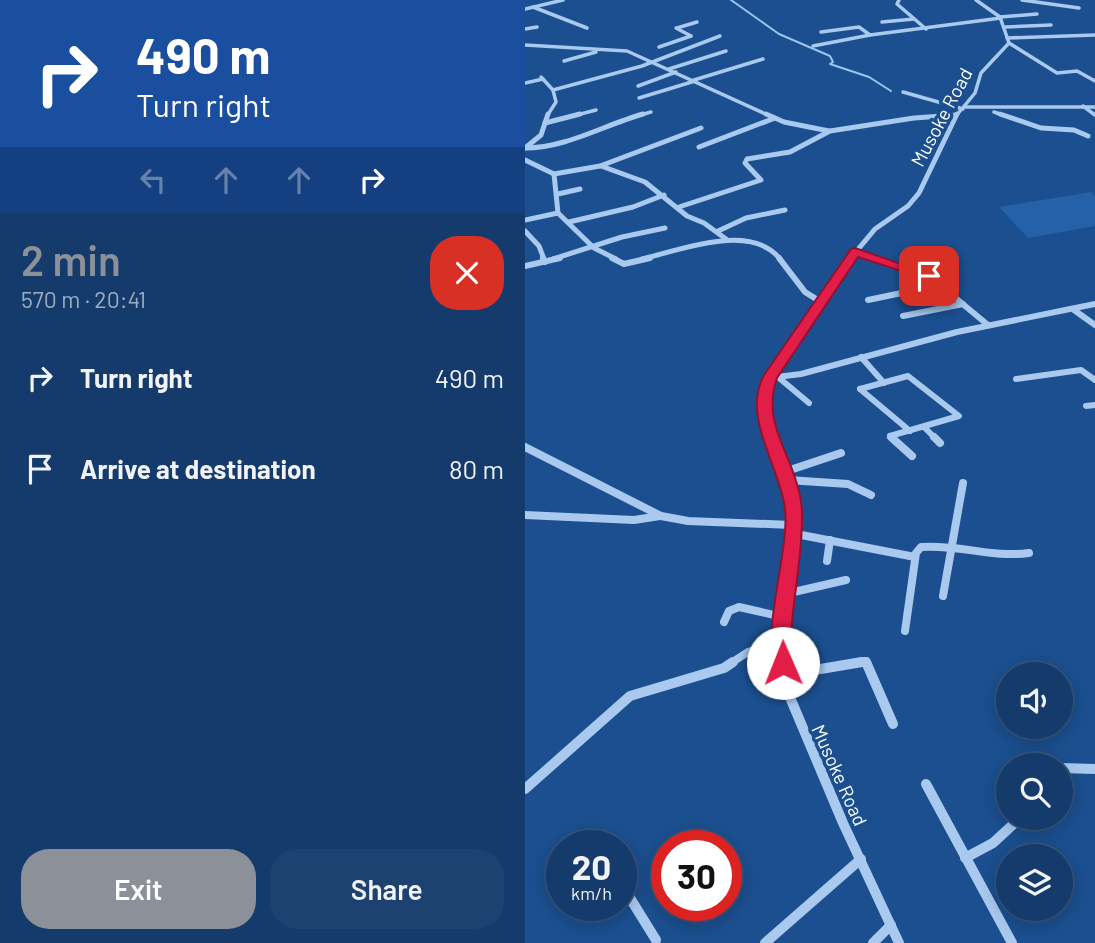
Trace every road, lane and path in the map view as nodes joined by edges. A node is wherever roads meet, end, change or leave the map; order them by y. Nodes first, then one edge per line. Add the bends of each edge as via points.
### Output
1 (558, 0) edge
2 (899, 0) edge
3 (976, 0) edge
4 (1022, 0) edge
5 (533, 6) junction
6 (1079, 8) dead end
7 (525, 9) edge
8 (1037, 14) dead end
9 (1000, 18) junction
10 (914, 19) junction
11 (697, 22) dead end
12 (882, 22) dead end
13 (1051, 25) dead end
14 (537, 27) dead end
15 (1006, 27) junction
16 (587, 28) dead end
17 (525, 29) edge
18 (926, 29) junction
19 (821, 32) dead end
20 (870, 35) junction
21 (1095, 35) edge
22 (691, 36) junction
23 (720, 36) dead end
24 (1008, 40) junction
25 (704, 42) junction
26 (525, 45) edge
27 (813, 46) dead end
28 (659, 47) dead end
29 (607, 49) junction
30 (726, 51) dead end
31 (763, 59) dead end
32 (564, 61) dead end
33 (654, 62) junction
34 (669, 69) junction
35 (676, 72) junction
36 (694, 80) junction
37 (1095, 81) edge
38 (525, 83) edge
39 (638, 86) dead end
40 (553, 90) junction
41 (903, 92) dead end
42 (639, 98) dead end
43 (1083, 106) junction
44 (1095, 107) edge
45 (964, 108) junction
46 (596, 110) dead end
47 (990, 110) junction
48 (651, 112) dead end
49 (1095, 114) edge
50 (956, 115) junction
51 (775, 118) junction
52 (545, 123) junction
53 (701, 128) dead end
54 (830, 131) junction
55 (1088, 136) dead end
56 (525, 148) edge
57 (699, 148) dead end
58 (525, 160) edge
59 (600, 166) junction
60 (554, 174) junction
61 (580, 189) dead end
62 (558, 194) junction
63 (664, 195) junction
64 (679, 207) junction
65 (785, 210) dead end
66 (558, 213) junction
67 (525, 220) edge
68 (569, 222) junction
69 (665, 228) dead end
70 (525, 231) edge
71 (718, 231) junction
72 (726, 239) junction
73 (594, 248) junction
74 (855, 252) junction
75 (545, 262) junction
76 (525, 266) edge
77 (940, 285) junction
78 (868, 299) dead end
79 (821, 302) junction
80 (963, 304) junction
81 (1095, 304) edge
82 (1074, 310) junction
83 (903, 316) dead end
84 (988, 325) junction
85 (1095, 325) edge
86 (862, 357) junction
87 (778, 377) junction
88 (769, 378) junction
89 (1016, 379) dead end
90 (1095, 380) edge
91 (884, 383) junction
92 (809, 403) dead end
93 (1095, 405) edge
94 (1086, 406) dead end
95 (924, 427) junction
96 (910, 431) junction
97 (940, 443) dead end
98 (525, 447) edge
99 (841, 453) dead end
100 (912, 456) dead end
101 (786, 476) junction
102 (963, 483) dead end
103 (871, 495) dead end
104 (525, 515) edge
105 (661, 516) junction
106 (791, 529) junction
107 (830, 540) junction
108 (953, 550) junction
109 (1029, 553) dead end
110 (915, 557) junction
111 (827, 561) dead end
112 (846, 580) dead end
113 (785, 594) junction
114 (943, 596) dead end
115 (783, 617) junction
116 (724, 622) dead end
117 (905, 631) dead end
118 (781, 640) junction
119 (785, 676) junction
120 (894, 724) dead end
121 (1073, 768) edge
122 (1095, 769) edge
123 (926, 784) dead end
124 (525, 789) edge
125 (1008, 830) edge
126 (965, 858) junction
127 (861, 859) junction
128 (637, 910) edge
129 (891, 925) junction
130 (656, 942) edge
131 (765, 943) edge
132 (873, 943) edge
133 (899, 943) edge
134 (1012, 943) edge

1 - 5 street
2 - 10 street via 897,4
3 - 9 street
4 - 6 street
5 - 7 street
5 - 16 street
8 - 9 street
9 - 15 street
9 - 18 street
10 - 12 street
10 - 18 street
11 - 22 street via 676,28
13 - 15 street
14 - 17 street
15 - 24 street
18 - 20 street
19 - 20 street via 859,27
20 - 27 street
21 - 24 street
22 - 25 street
22 - 28 street
23 - 25 street
24 - 37 street via 1057,74 1077,71
24 - 45 street, Musoke Road via 981,74
25 - 33 street
26 - 29 street
29 - 32 street
29 - 33 street
30 - 34 street
31 - 36 street
33 - 34 street
33 - 40 street
34 - 35 street
35 - 36 street
35 - 39 street
36 - 42 street
36 - 51 street
38 - 40 street via 542,78
40 - 52 street via 557,102
41 - 45 street
43 - 44 street
43 - 47 street
43 - 49 street
45 - 47 street
45 - 50 street, Musoke Road
46 - 52 street
47 - 55 street via 1041,128 1074,130
48 - 56 street via 552,148
50 - 54 street
50 - 74 street, Musoke Road via 919,193
51 - 54 street
51 - 57 street
52 - 56 street via 541,135
53 - 59 street
54 - 64 street via 790,152 745,160 761,180
58 - 60 street
59 - 60 street
59 - 63 street via 645,182
60 - 62 street
61 - 62 street
62 - 66 street
63 - 64 street
63 - 68 street
64 - 71 street
65 - 71 street via 746,218
66 - 67 street
66 - 68 street
68 - 73 street
69 - 73 street
70 - 75 street via 539,246
71 - 72 street
72 - 73 street via 624,264
72 - 79 street via 772,249 805,292
73 - 75 street
74 - 77 street via 929,276
74 - 79 street, Musoke Road
75 - 76 street
77 - 78 street
77 - 80 street
79 - 88 street, Musoke Road
80 - 83 street
80 - 84 street
81 - 82 street
82 - 84 street
82 - 85 street
84 - 86 street
86 - 87 street
86 - 91 street
87 - 88 street
87 - 92 street
88 - 101 street, Musoke Road via 765,417
89 - 90 street via 1081,370
91 - 95 street via 908,376 959,416
91 - 96 street via 860,389
93 - 94 street
95 - 96 street
95 - 97 street
96 - 100 street via 890,436
98 - 105 street
99 - 101 street
101 - 103 street via 848,484
101 - 106 street, Musoke Road via 794,512
102 - 108 street
104 - 105 street via 634,520
105 - 106 street
106 - 107 street
106 - 113 street, Musoke Road
107 - 110 street
107 - 111 street
108 - 109 street via 998,557
108 - 110 street via 925,546
108 - 114 street
110 - 117 street
112 - 113 street
113 - 115 street, Musoke Road
115 - 116 street via 739,607 729,611
115 - 118 street, Musoke Road
118 - 119 street, Musoke Road
118 - 124 street via 748,652 724,668 631,696
119 - 120 street via 866,661
119 - 127 street, Musoke Road via 796,712
121 - 122 street
123 - 126 street
125 - 126 street via 993,844
126 - 134 street
127 - 129 street, Musoke Road
127 - 131 street
128 - 130 street
129 - 132 street
129 - 133 street, Musoke Road

